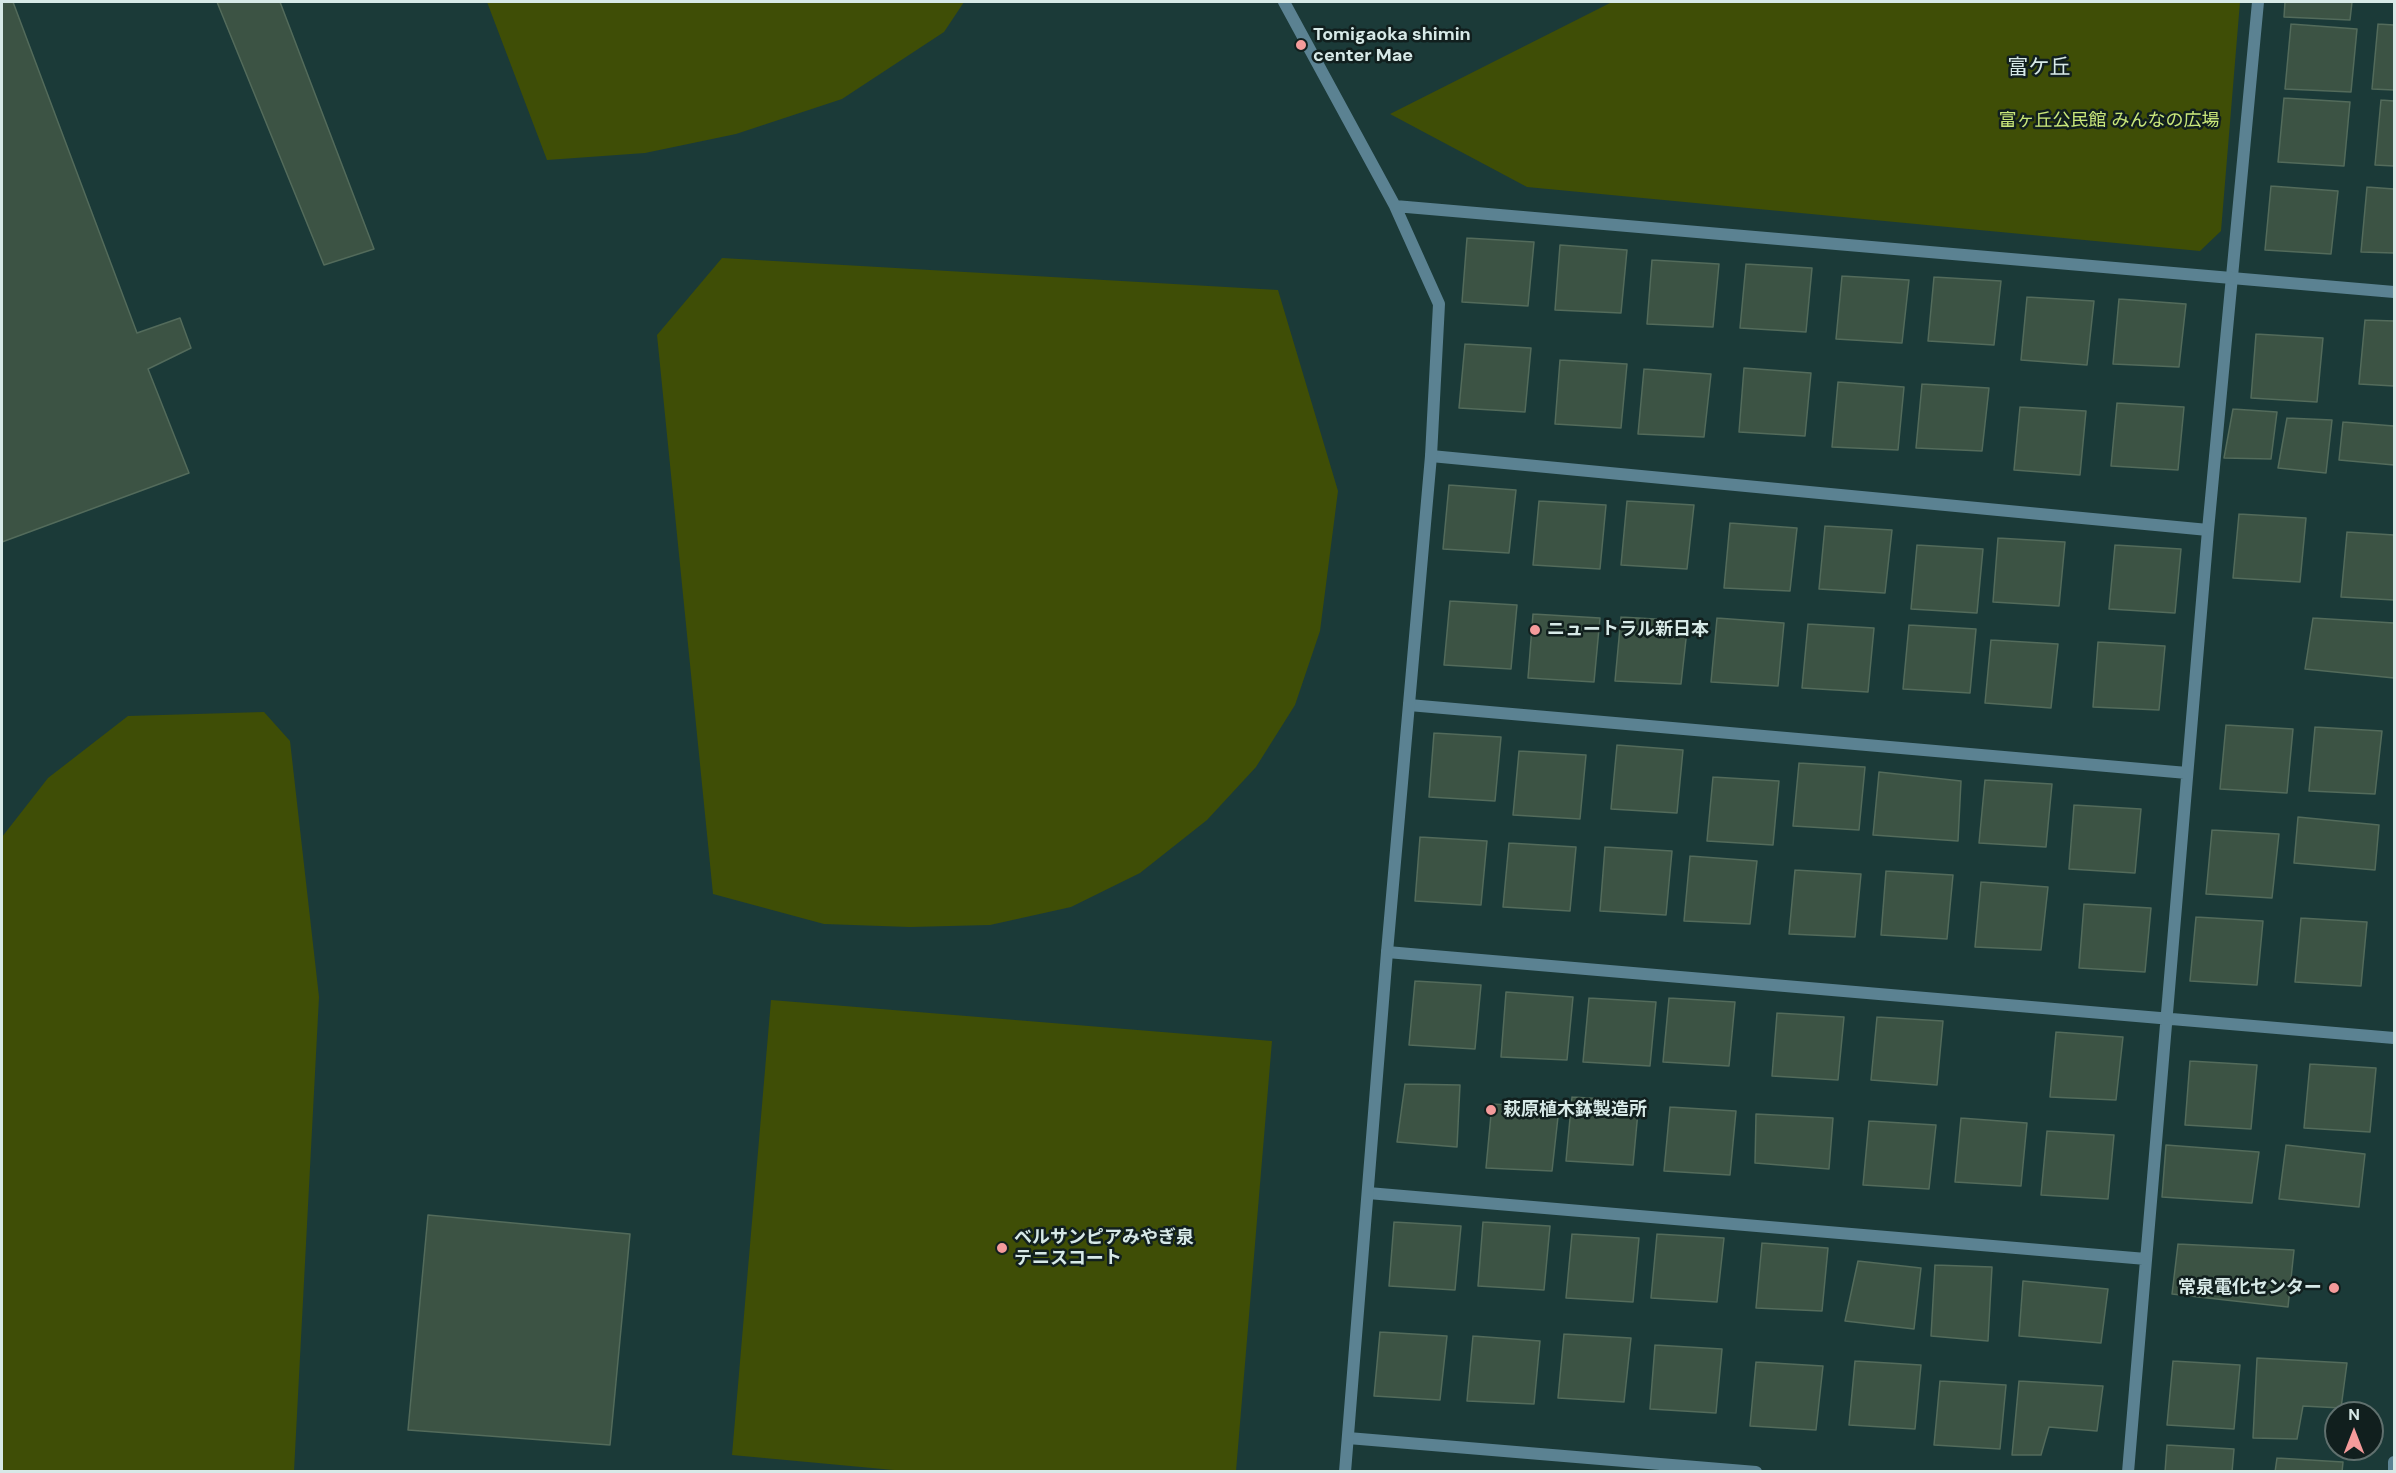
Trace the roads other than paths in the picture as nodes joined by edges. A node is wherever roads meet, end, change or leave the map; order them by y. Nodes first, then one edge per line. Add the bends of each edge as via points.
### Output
1 (1284, 2) edge
2 (2258, 2) edge
3 (1395, 206) junction
4 (2234, 279) junction
5 (2394, 292) edge
6 (1431, 456) junction
7 (2208, 530) junction
8 (1409, 705) junction
9 (2187, 773) junction
10 (1387, 952) junction
11 (2165, 1017) junction
12 (2394, 1038) edge
13 (1368, 1193) junction
14 (2146, 1259) junction
15 (1348, 1438) junction
16 (2394, 1462) edge
17 (1345, 1472) edge
18 (1756, 1472) edge
19 (2128, 1472) edge
20 (2394, 1472) edge

1 - 3 street
2 - 4 street
3 - 4 street
3 - 6 street via 1439,304
4 - 5 street
4 - 7 street
6 - 7 street
6 - 8 street
7 - 9 street
8 - 9 street
8 - 10 street
9 - 11 street
10 - 11 street
10 - 13 street
11 - 12 street
11 - 14 street
13 - 14 street
13 - 15 street
14 - 19 street
15 - 17 street
15 - 18 street
16 - 20 street

